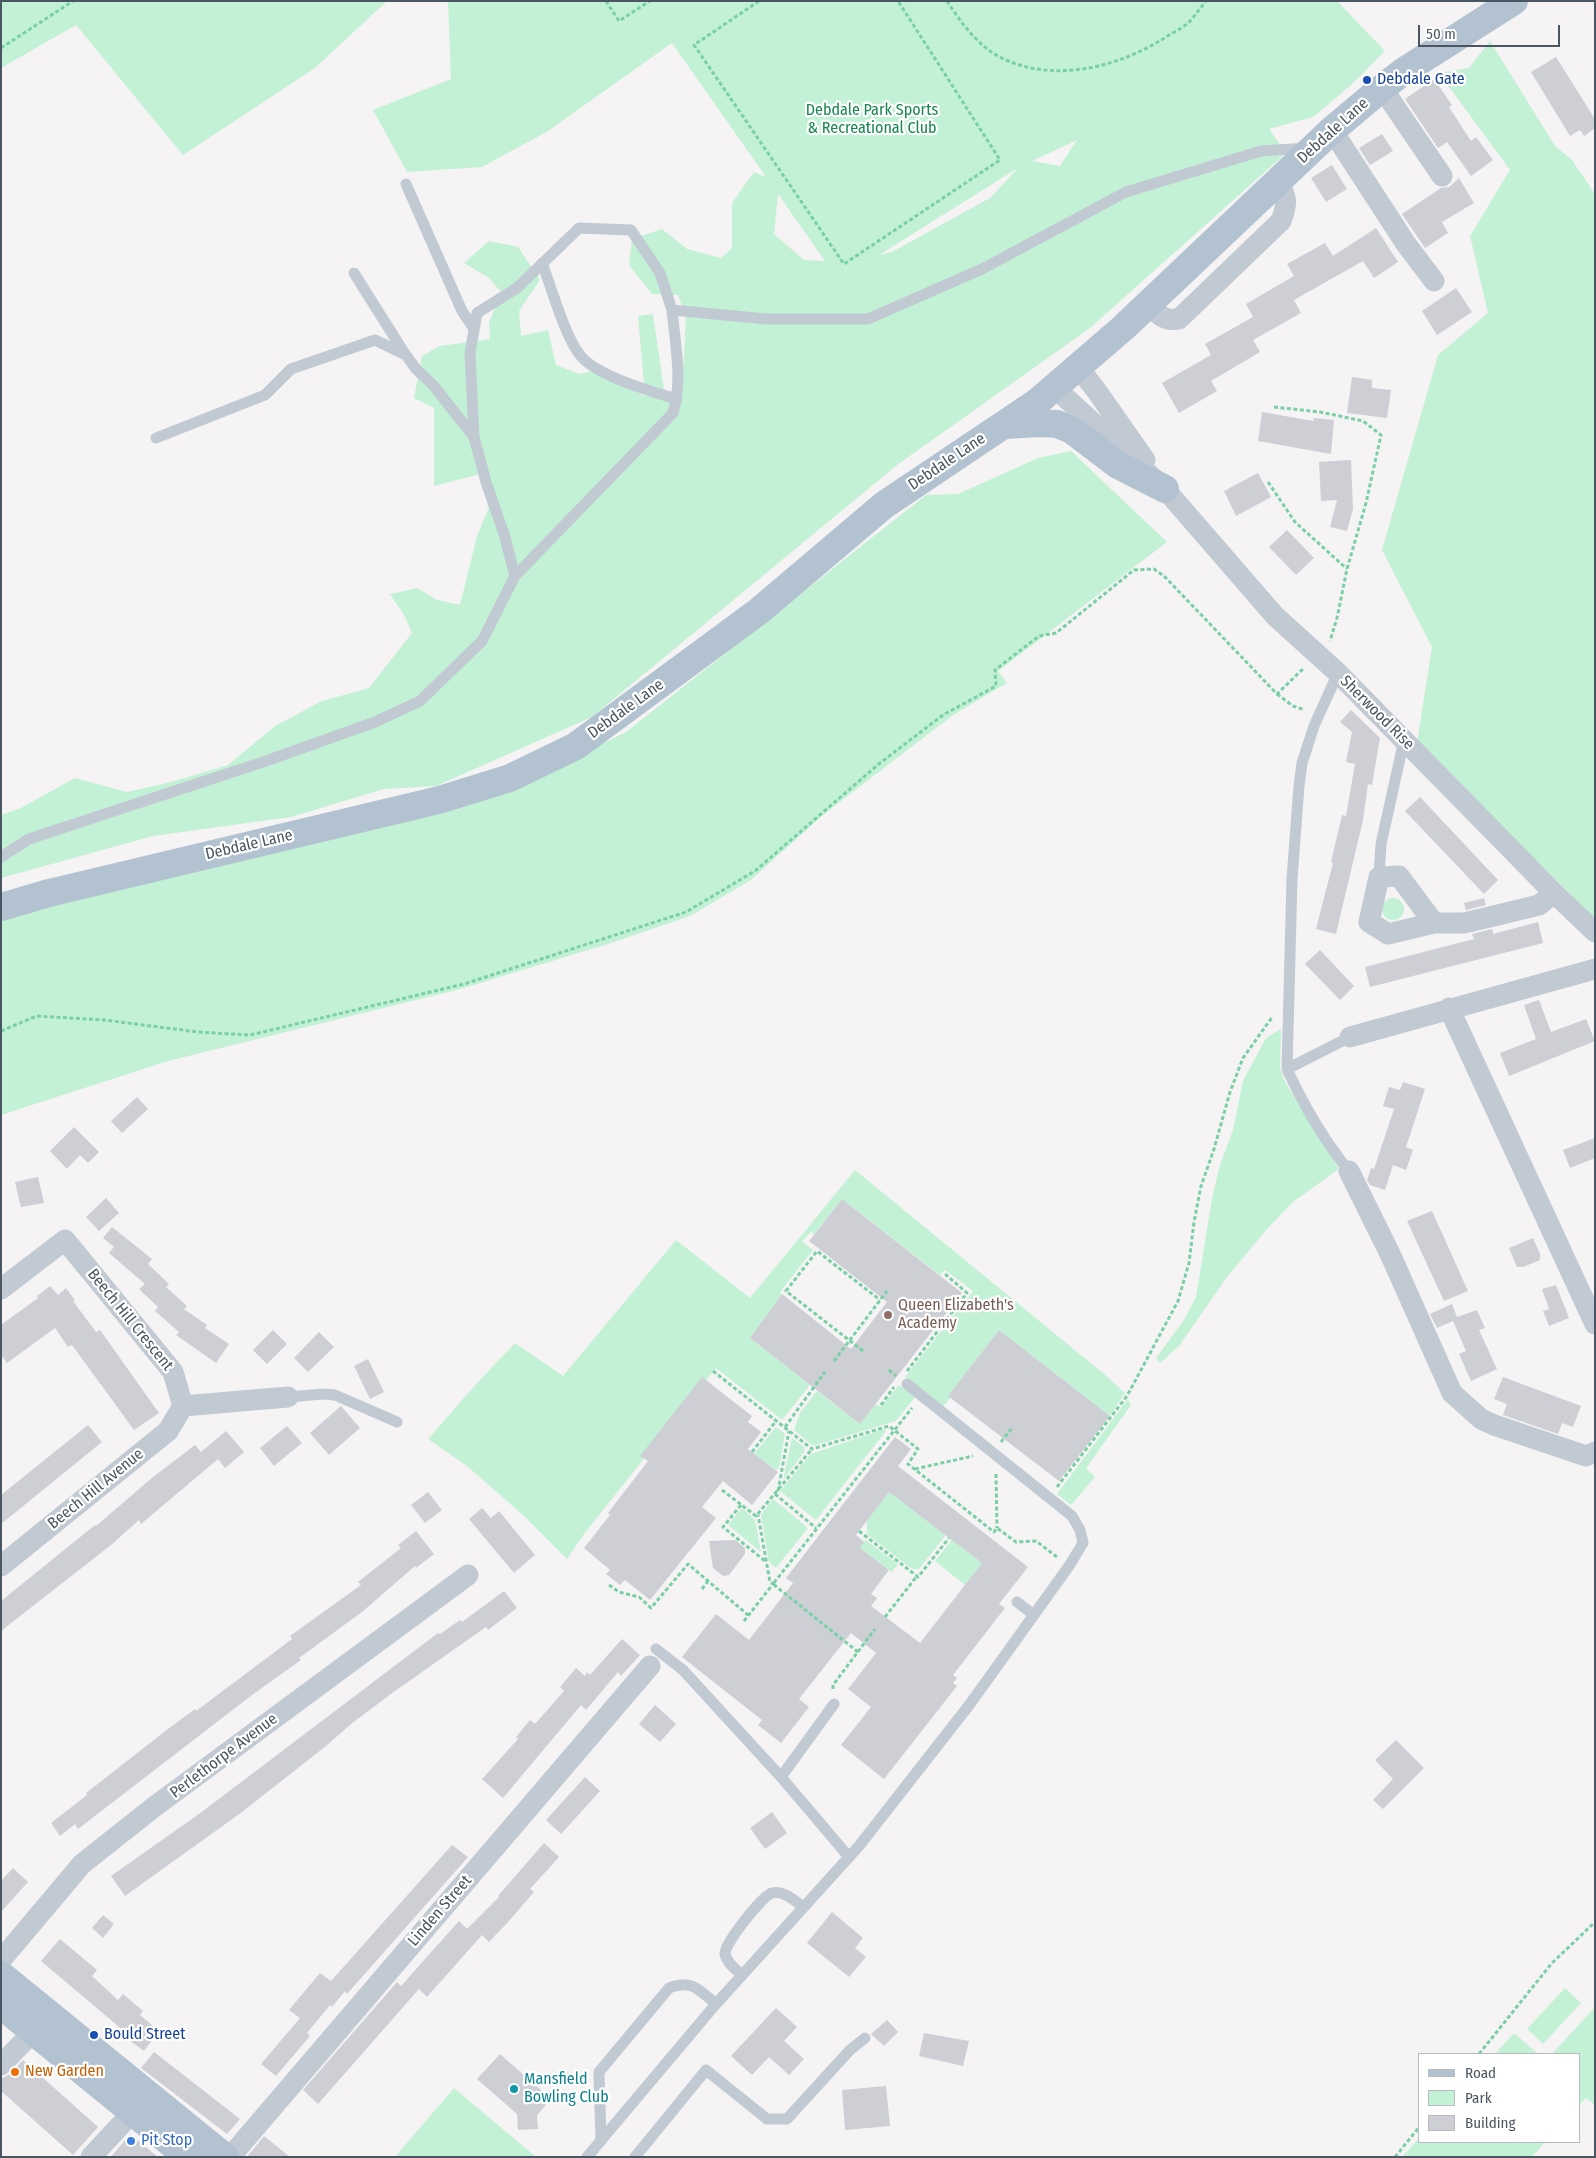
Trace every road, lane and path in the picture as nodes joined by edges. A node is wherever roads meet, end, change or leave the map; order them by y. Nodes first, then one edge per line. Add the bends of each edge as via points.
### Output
1 (73, 1) edge
2 (606, 1) edge
3 (650, 1) edge
4 (759, 1) edge
5 (898, 1) edge
6 (947, 1) edge
7 (1206, 1) edge
8 (1514, 1) edge
9 (1, 48) edge
10 (1382, 88) junction
11 (1324, 139) junction
12 (1442, 176) dead end
13 (406, 184) dead end
14 (542, 263) junction
15 (354, 273) dead end
16 (1434, 281) dead end
17 (672, 310) junction
18 (474, 329) junction
19 (406, 355) junction
20 (1078, 368) junction
21 (1055, 388) junction
22 (677, 399) junction
23 (1274, 407) dead end
24 (1002, 425) junction
25 (156, 438) dead end
26 (474, 438) junction
27 (1268, 482) dead end
28 (1165, 489) junction
29 (1347, 569) junction
30 (515, 576) junction
31 (1323, 666) junction
32 (1329, 692) junction
33 (1277, 694) junction
34 (1306, 710) junction
35 (1303, 719) dead end
36 (1404, 740) junction
37 (1, 857) edge
38 (1379, 877) junction
39 (1554, 894) junction
40 (1, 906) edge
41 (1434, 923) junction
42 (1595, 932) edge
43 (1595, 969) edge
44 (1449, 1008) junction
45 (1273, 1015) dead end
46 (1, 1024) edge
47 (2, 1030) edge
48 (1350, 1037) joint
49 (1287, 1069) junction
50 (1349, 1171) joint
51 (944, 1273) dead end
52 (1, 1289) edge
53 (887, 1291) dead end
54 (880, 1300) junction
55 (1595, 1324) edge
56 (849, 1340) junction
57 (863, 1351) dead end
58 (834, 1361) dead end
59 (713, 1371) dead end
60 (907, 1371) dead end
61 (824, 1372) dead end
62 (901, 1385) joint
63 (922, 1396) junction
64 (288, 1397) joint
65 (881, 1404) dead end
66 (183, 1406) junction
67 (776, 1421) junction
68 (396, 1422) dead end
69 (784, 1428) junction
70 (895, 1430) junction
71 (789, 1431) junction
72 (812, 1450) junction
73 (752, 1452) dead end
74 (1595, 1452) edge
75 (993, 1453) junction
76 (915, 1470) junction
77 (722, 1490) dead end
78 (776, 1492) junction
79 (1049, 1498) junction
80 (741, 1505) junction
81 (758, 1514) junction
82 (816, 1528) junction
83 (997, 1528) junction
84 (859, 1531) dead end
85 (949, 1538) dead end
86 (766, 1562) junction
87 (1, 1566) edge
88 (1068, 1566) junction
89 (468, 1575) dead end
90 (917, 1576) junction
91 (708, 1581) junction
92 (773, 1584) junction
93 (609, 1585) dead end
94 (702, 1589) dead end
95 (1017, 1602) dead end
96 (748, 1615) junction
97 (1034, 1615) junction
98 (885, 1617) dead end
99 (744, 1621) dead end
100 (875, 1629) dead end
101 (858, 1652) junction
102 (656, 1656) joint
103 (833, 1685) dead end
104 (834, 1704) dead end
105 (781, 1777) junction
106 (849, 1857) junction
107 (804, 1907) junction
108 (1595, 1922) edge
109 (1, 1960) edge
110 (1, 1975) edge
111 (742, 1976) junction
112 (716, 2004) junction
113 (1, 2005) edge
114 (32, 2032) junction
115 (866, 2038) dead end
116 (1479, 2053) edge
117 (1, 2064) edge
118 (140, 2104) junction
119 (1418, 2128) edge
120 (601, 2141) junction
121 (91, 2157) edge
122 (188, 2157) edge
123 (225, 2157) edge
124 (230, 2157) edge
125 (587, 2157) edge
126 (635, 2157) edge
127 (1395, 2157) edge

1 - 9 path
2 - 3 path via 619,21
4 - 5 path via 694,45 844,264 1000,160
6 - 7 path via 973,37 1005,60 1033,68 1065,71 1105,66 1151,46 1188,23
8 - 10 main road, Debdale Lane
10 - 11 main road, Debdale Lane
10 - 12 street
11 - 16 street
11 - 17 lane via 1260,151 1126,192 982,269 868,319 766,319
11 - 20 main road, Debdale Lane
13 - 18 lane via 462,311
14 - 17 lane via 579,228 631,230 660,273
14 - 18 lane via 517,288 477,313
14 - 22 lane via 575,348 583,359 634,385
15 - 19 lane
17 - 22 lane
18 - 26 lane via 470,353
19 - 25 lane via 375,340 291,369 265,394
19 - 26 lane via 434,385
20 - 21 main road, Debdale Lane
20 - 28 street, Sherwood Rise
21 - 24 main road, Debdale Lane
21 - 28 street, Sherwood Rise
22 - 30 lane via 673,413
23 - 29 path via 1364,421 1381,435
24 - 28 main road via 1057,424 1072,430 1118,465
24 - 40 main road, Debdale Lane via 884,505 759,611 576,746 510,778 439,800
26 - 30 lane
27 - 29 path via 1295,522
28 - 31 street, Sherwood Rise via 1275,616
29 - 31 path via 1338,618
30 - 37 lane via 482,641 420,701 375,722 266,761 30,839
31 - 32 lane
31 - 33 path
31 - 36 street, Sherwood Rise
32 - 34 path
32 - 49 lane via 1302,763 1299,786 1292,879
33 - 34 path via 1293,706
33 - 47 path via 1164,576 1154,569 1134,570 1056,633 1039,636 995,670 996,686 943,716 880,763 755,871 686,912 464,984 250,1034 37,1016
34 - 35 path
36 - 38 lane via 1382,844
36 - 39 street, Sherwood Rise
38 - 41 street via 1399,876
38 - 41 street via 1369,922 1388,934
39 - 41 street via 1539,905 1498,916 1464,923
39 - 42 street, Sherwood Rise
43 - 44 street
44 - 48 street
44 - 55 street
45 - 79 path via 1243,1058 1230,1092 1201,1186 1189,1263 1178,1301 1127,1396
46 - 47 path
48 - 49 lane
49 - 50 lane via 1329,1148
50 - 74 street via 1452,1393 1481,1419 1494,1425 1586,1456
51 - 60 path via 968,1293
52 - 66 street, Beech Hill Crescent via 65,1240 173,1372
53 - 54 path
54 - 56 path
54 - 56 path via 817,1251 786,1291
56 - 57 path
56 - 58 path
59 - 67 path
61 - 69 path
62 - 63 lane
62 - 65 path
63 - 70 path
63 - 75 lane
64 - 66 street
64 - 68 lane via 335,1395
66 - 87 street, Beech Hill Avenue via 168,1431
67 - 69 path
67 - 73 path
69 - 71 path
70 - 72 path via 889,1426
70 - 76 path via 918,1449 908,1464
70 - 82 path
71 - 72 path
71 - 78 path
72 - 78 path
75 - 76 path
75 - 79 lane
75 - 83 path
76 - 83 path via 994,1532
77 - 80 path
78 - 81 path
78 - 82 path
79 - 88 lane via 1072,1516 1080,1530 1082,1543
80 - 81 path via 756,1516
80 - 86 path via 724,1526
81 - 86 path
82 - 92 path
83 - 88 path via 1016,1542 1036,1541
84 - 90 path
85 - 90 path
86 - 92 path
88 - 97 lane
89 - 109 street, Perlethorpe Avenue via 82,1864
90 - 98 path
91 - 93 path via 688,1564 651,1608 639,1597 619,1592
91 - 94 path
91 - 96 path
92 - 96 path
92 - 101 path
95 - 97 lane
96 - 99 path
97 - 106 lane via 970,1704
100 - 101 path
101 - 103 path
102 - 105 lane via 683,1670
102 - 124 street, Linden Street
104 - 105 lane
105 - 106 lane
106 - 107 lane
107 - 111 lane
107 - 111 lane via 783,1894 773,1893 764,1898 727,1944 725,1954
108 - 116 path via 1552,1963
110 - 118 main road
111 - 112 lane
112 - 120 lane
112 - 120 lane via 693,1985 680,1983 663,1995 599,2072
113 - 114 main road
114 - 117 street
114 - 118 main road
115 - 126 lane via 850,2050 787,2119 767,2119 706,2070
118 - 121 street
118 - 122 main road
118 - 123 main road
119 - 127 path
120 - 125 lane

